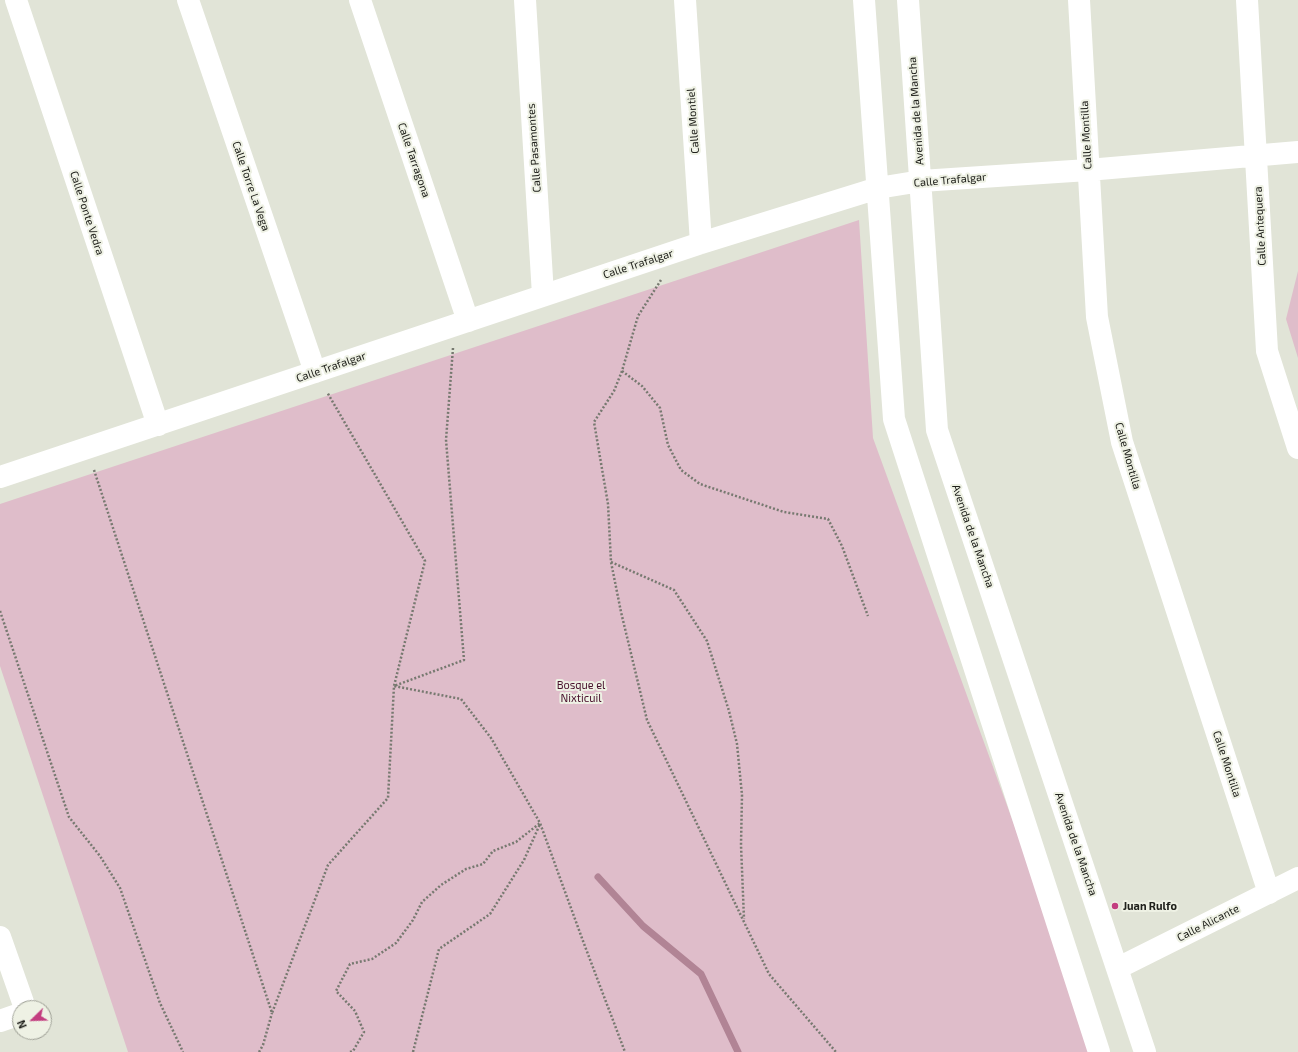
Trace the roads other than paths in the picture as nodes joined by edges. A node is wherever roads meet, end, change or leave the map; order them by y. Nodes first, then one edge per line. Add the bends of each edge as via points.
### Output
1 (16, 0) edge
2 (188, 0) edge
3 (360, 0) edge
4 (525, 0) edge
5 (685, 0) edge
6 (864, 0) edge
7 (908, 0) edge
8 (1079, 0) edge
9 (1247, 0) edge
10 (1298, 152) edge
11 (1256, 156) junction
12 (1088, 170) junction
13 (921, 181) junction
14 (878, 188) junction
15 (701, 243) junction
16 (543, 295) junction
17 (468, 321) junction
18 (314, 372) junction
19 (158, 425) junction
20 (1298, 448) edge
21 (0, 477) edge
22 (1298, 878) edge
23 (1269, 893) junction
24 (0, 937) edge
25 (1118, 968) junction
26 (22, 1000) edge
27 (12, 1017) edge
28 (0, 1021) edge
29 (1099, 1052) edge
30 (1144, 1052) edge

1 - 19 street, Calle Ponte Vedra
2 - 18 street, Calle Torre La Vega
3 - 17 street, Calle Tarragona
4 - 16 street, Calle Pasamontes
5 - 15 street, Calle Montiel
6 - 14 street
7 - 13 street, Avenida de la Mancha
8 - 12 street, Calle Montilla
9 - 11 street, Calle Antequera
10 - 11 street, Calle Trafalgar
11 - 12 street, Calle Trafalgar
11 - 20 street, Calle Antequera via 1267,351
12 - 13 street, Calle Trafalgar
12 - 23 street, Calle Montilla via 1097,317 1122,442
13 - 14 street, Calle Trafalgar
13 - 25 street, Avenida de la Mancha via 937,430
14 - 15 street, Calle Trafalgar
14 - 29 street via 894,419
15 - 16 street, Calle Trafalgar
16 - 17 street, Calle Trafalgar
17 - 18 street, Calle Trafalgar
18 - 19 street, Calle Trafalgar
19 - 21 street, Calle Trafalgar
22 - 23 street, Calle Alicante
23 - 25 street, Calle Alicante
24 - 26 street
25 - 30 street, Avenida de la Mancha
27 - 28 street

